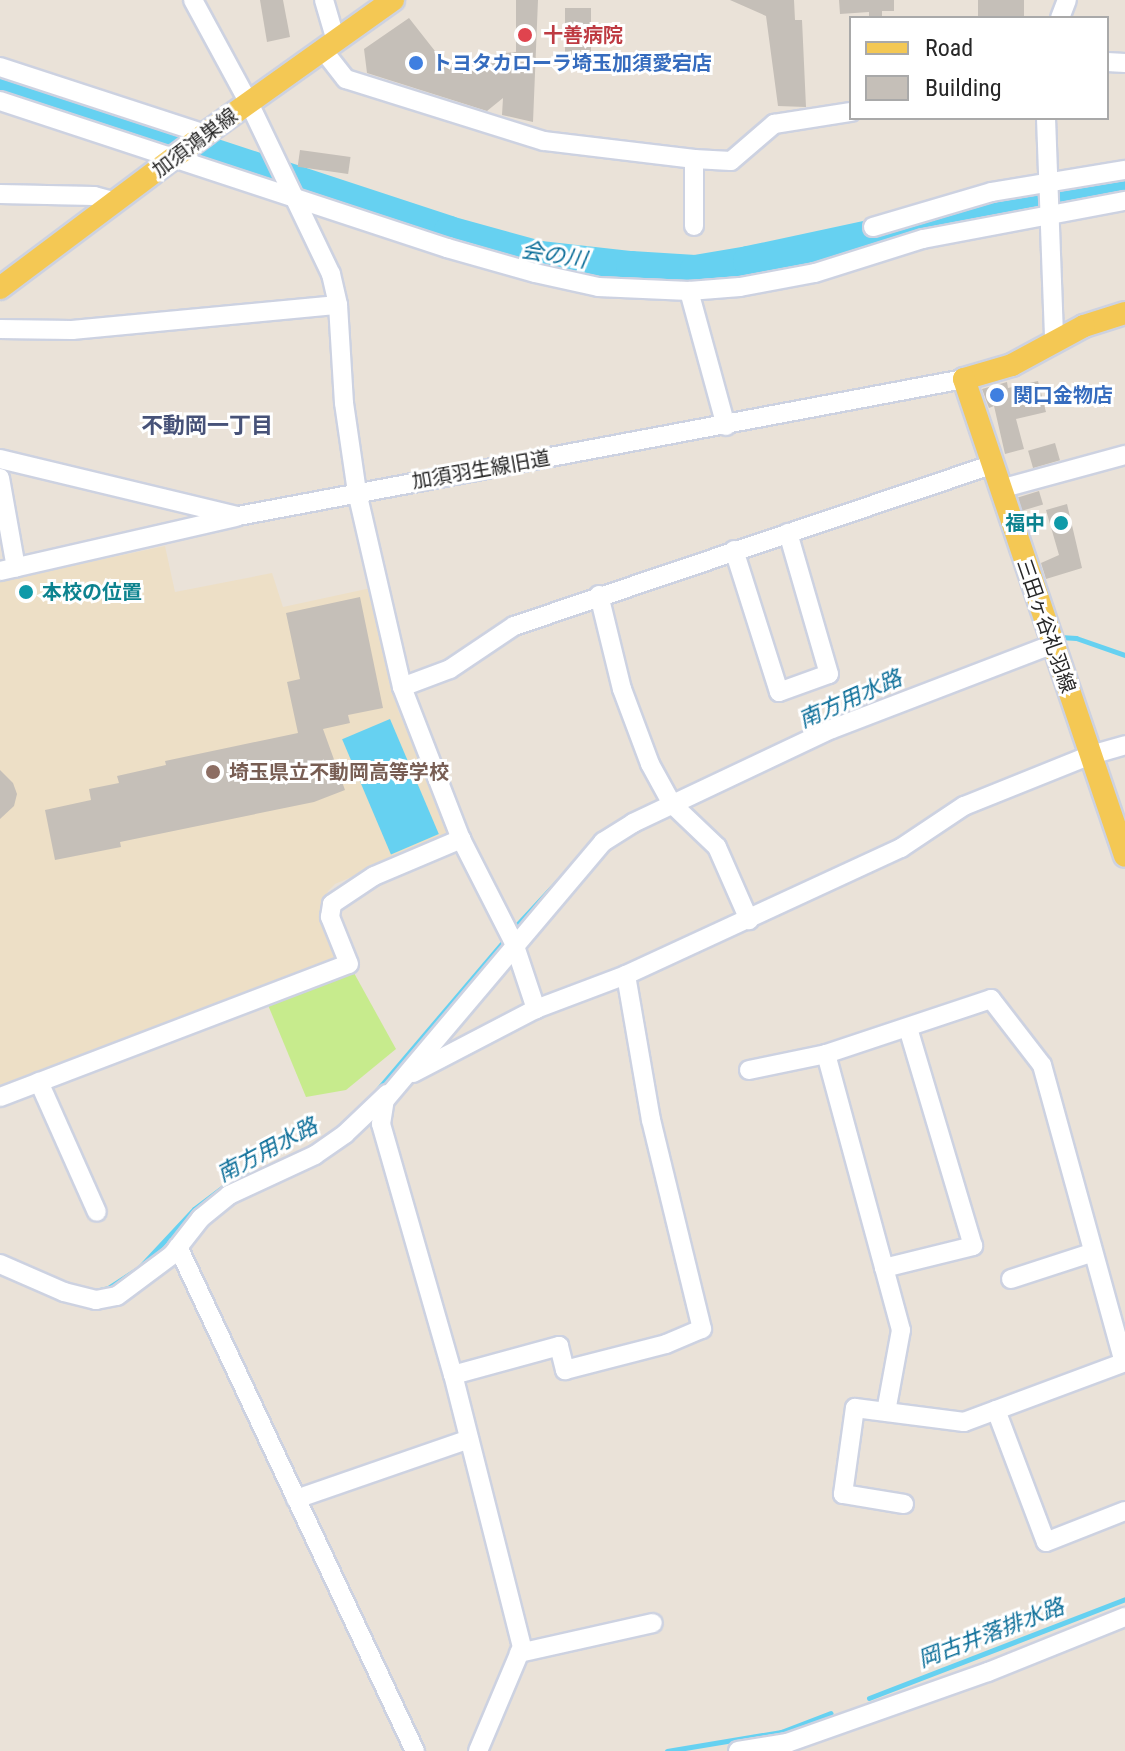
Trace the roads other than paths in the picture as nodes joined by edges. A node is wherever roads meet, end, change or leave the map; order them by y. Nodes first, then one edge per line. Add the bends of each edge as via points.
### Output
1 (193, 0) edge
2 (324, 0) edge
3 (393, 0) edge
4 (330, 46) junction
5 (0, 67) edge
6 (0, 101) edge
7 (249, 103) junction
8 (849, 112) edge
9 (1046, 120) edge
10 (202, 137) junction
11 (176, 156) junction
12 (694, 159) junction
13 (1125, 170) edge
14 (0, 194) edge
15 (291, 194) junction
16 (1049, 199) junction
17 (1125, 201) edge
18 (116, 202) junction
19 (694, 226) dead end
20 (873, 227) dead end
21 (0, 288) edge
22 (689, 291) junction
23 (338, 305) junction
24 (1125, 313) edge
25 (0, 329) edge
26 (1054, 341) junction
27 (964, 379) junction
28 (726, 426) junction
29 (1125, 455) edge
30 (0, 459) edge
31 (991, 465) junction
32 (0, 478) edge
33 (1000, 489) junction
34 (357, 492) junction
35 (238, 516) junction
36 (788, 533) junction
37 (734, 550) junction
38 (8, 569) edge
39 (599, 595) junction
40 (1050, 641) junction
41 (402, 687) junction
42 (1125, 745) edge
43 (1091, 755) junction
44 (669, 800) junction
45 (461, 839) junction
46 (1125, 856) edge
47 (749, 920) junction
48 (511, 937) junction
49 (626, 975) junction
50 (536, 1009) junction
51 (908, 1028) junction
52 (826, 1054) junction
53 (749, 1070) dead end
54 (39, 1082) junction
55 (396, 1086) junction
56 (0, 1097) edge
57 (97, 1212) dead end
58 (178, 1247) junction
59 (1091, 1253) junction
60 (0, 1264) edge
61 (884, 1268) junction
62 (1011, 1279) dead end
63 (1124, 1362) edge
64 (453, 1375) junction
65 (996, 1410) junction
66 (886, 1412) junction
67 (469, 1439) junction
68 (296, 1499) junction
69 (904, 1504) dead end
70 (1125, 1511) edge
71 (1125, 1617) edge
72 (653, 1623) dead end
73 (519, 1653) junction
74 (415, 1751) edge
75 (478, 1751) edge
76 (738, 1751) edge

1 - 7 street
2 - 4 street
3 - 4 main road, 加須鴻巣線
4 - 7 main road, 加須鴻巣線
4 - 12 street via 346,79 544,141
5 - 10 street
6 - 11 street
7 - 10 main road, 加須鴻巣線
7 - 15 street
8 - 12 street via 774,124 731,161
9 - 16 street
10 - 11 main road, 加須鴻巣線
11 - 15 street
11 - 18 main road, 加須鴻巣線
12 - 19 street
13 - 16 street
14 - 18 street via 94,196
15 - 22 street via 548,277 598,287
15 - 23 street via 331,274
16 - 17 street
16 - 20 street via 992,192
16 - 22 street via 815,273
16 - 26 street
18 - 21 main road, 加須鴻巣線
22 - 28 street
23 - 25 street via 72,330
23 - 34 street
24 - 26 main road
26 - 27 main road via 1012,365
27 - 28 street, 加須羽生線旧道
27 - 31 main road, 三田ヶ谷礼羽線
28 - 34 street, 加須羽生線旧道
29 - 33 street
30 - 35 street, 加須羽生線旧道
31 - 33 main road, 三田ヶ谷礼羽線
31 - 36 street
32 - 38 street
33 - 40 main road, 三田ヶ谷礼羽線
34 - 35 street, 加須羽生線旧道
34 - 41 street
35 - 38 street
36 - 37 street
36 - 37 street via 829,674 779,692
37 - 39 street
39 - 41 street via 514,626 450,669
39 - 44 street via 622,689
40 - 43 main road, 三田ヶ谷礼羽線
40 - 44 street
41 - 45 street
42 - 43 street
43 - 46 main road, 三田ヶ谷礼羽線
43 - 47 street via 964,806 901,848
44 - 47 street via 717,847
44 - 48 street via 603,842
45 - 48 street
45 - 54 street via 374,876 332,904 330,917 349,964
47 - 49 street
48 - 50 street
48 - 55 street
49 - 50 street
49 - 64 street via 651,1120 702,1329 666,1344 565,1370 559,1346
50 - 55 street
51 - 52 street
51 - 59 street via 991,999 1042,1065
51 - 61 street via 973,1246
52 - 53 street
52 - 61 street
54 - 56 street
54 - 57 street
55 - 58 street via 315,1155 229,1195
55 - 64 street via 385,1100 381,1124
58 - 60 street via 117,1296 96,1300
58 - 68 street
59 - 62 street
59 - 63 street
61 - 66 street via 901,1330
63 - 65 street
64 - 67 street
65 - 66 street via 964,1422
65 - 70 street via 1046,1542
66 - 69 street via 855,1408 843,1494
67 - 68 street
67 - 73 street via 519,1633
68 - 74 street
71 - 76 street via 787,1743
72 - 73 street
73 - 75 street

